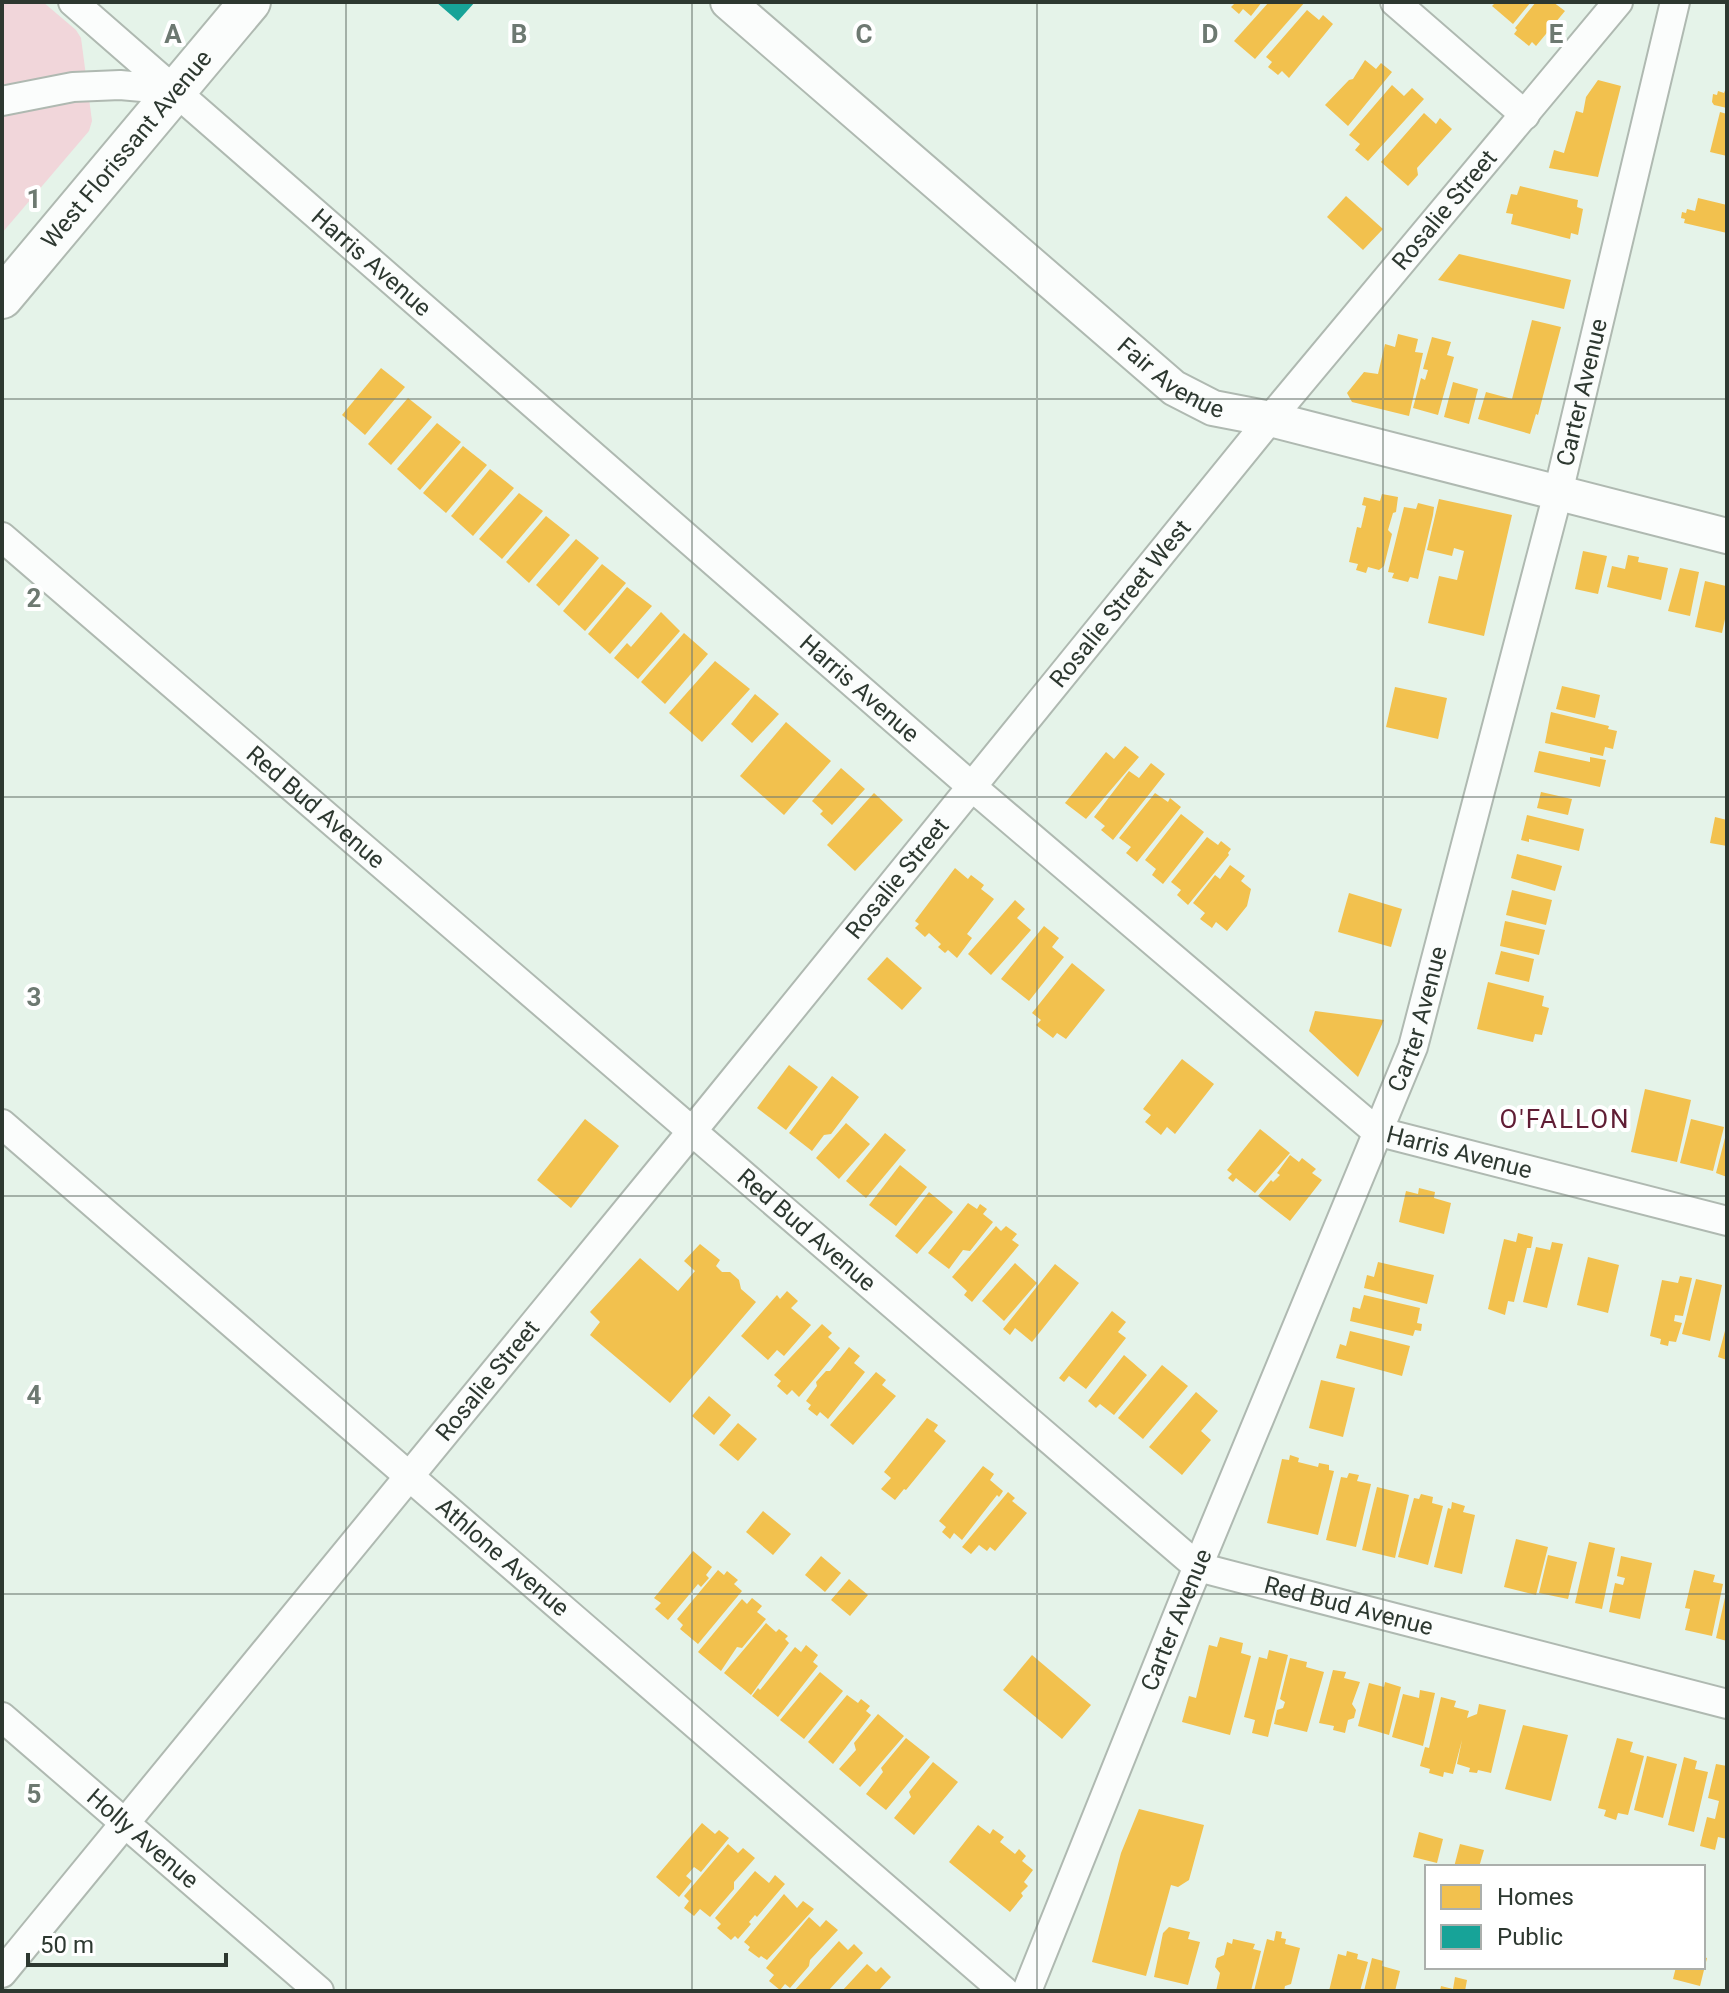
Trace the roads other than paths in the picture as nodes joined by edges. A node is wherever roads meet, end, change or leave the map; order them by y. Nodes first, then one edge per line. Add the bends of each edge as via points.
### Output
1 (73, 2) edge
2 (250, 2) edge
3 (728, 2) edge
4 (1395, 2) edge
5 (1618, 2) edge
6 (1675, 2) edge
7 (176, 90) junction
8 (2, 101) edge
9 (1525, 115) junction
10 (2, 298) edge
11 (1270, 419) junction
12 (1558, 493) junction
13 (1727, 536) edge
14 (2, 537) edge
15 (971, 786) junction
16 (2, 1124) edge
17 (1376, 1131) junction
18 (691, 1132) junction
19 (1727, 1221) edge
20 (407, 1477) junction
21 (1198, 1567) junction
22 (1727, 1704) edge
23 (2, 1717) edge
24 (123, 1822) junction
25 (2, 1973) edge
26 (319, 1991) edge
27 (1004, 1991) edge
28 (1027, 1991) edge

1 - 7 street, Harris Avenue
2 - 7 main road, West Florissant Avenue
3 - 11 street, Fair Avenue via 1174,388 1213,408
4 - 9 street
5 - 9 street, Rosalie Street
6 - 12 street, Carter Avenue
7 - 8 street via 73,87
7 - 10 main road, West Florissant Avenue
7 - 15 street, Harris Avenue
9 - 11 street, Rosalie Street
11 - 12 street, Fair Avenue
11 - 15 street, Rosalie Street West
12 - 13 street, Fair Avenue
12 - 17 street, Carter Avenue via 1425,1005 1413,1047
14 - 18 street, Red Bud Avenue
15 - 17 street, Harris Avenue
15 - 18 street, Rosalie Street
16 - 20 street, Athlone Avenue
17 - 19 street, Harris Avenue
17 - 21 street, Carter Avenue
18 - 20 street, Rosalie Street
18 - 21 street, Red Bud Avenue
20 - 24 street, Rosalie Street
20 - 27 street, Athlone Avenue
21 - 22 street, Red Bud Avenue
21 - 28 street, Carter Avenue
23 - 24 street, Holly Avenue
24 - 25 street, Rosalie Street
24 - 26 street, Holly Avenue

